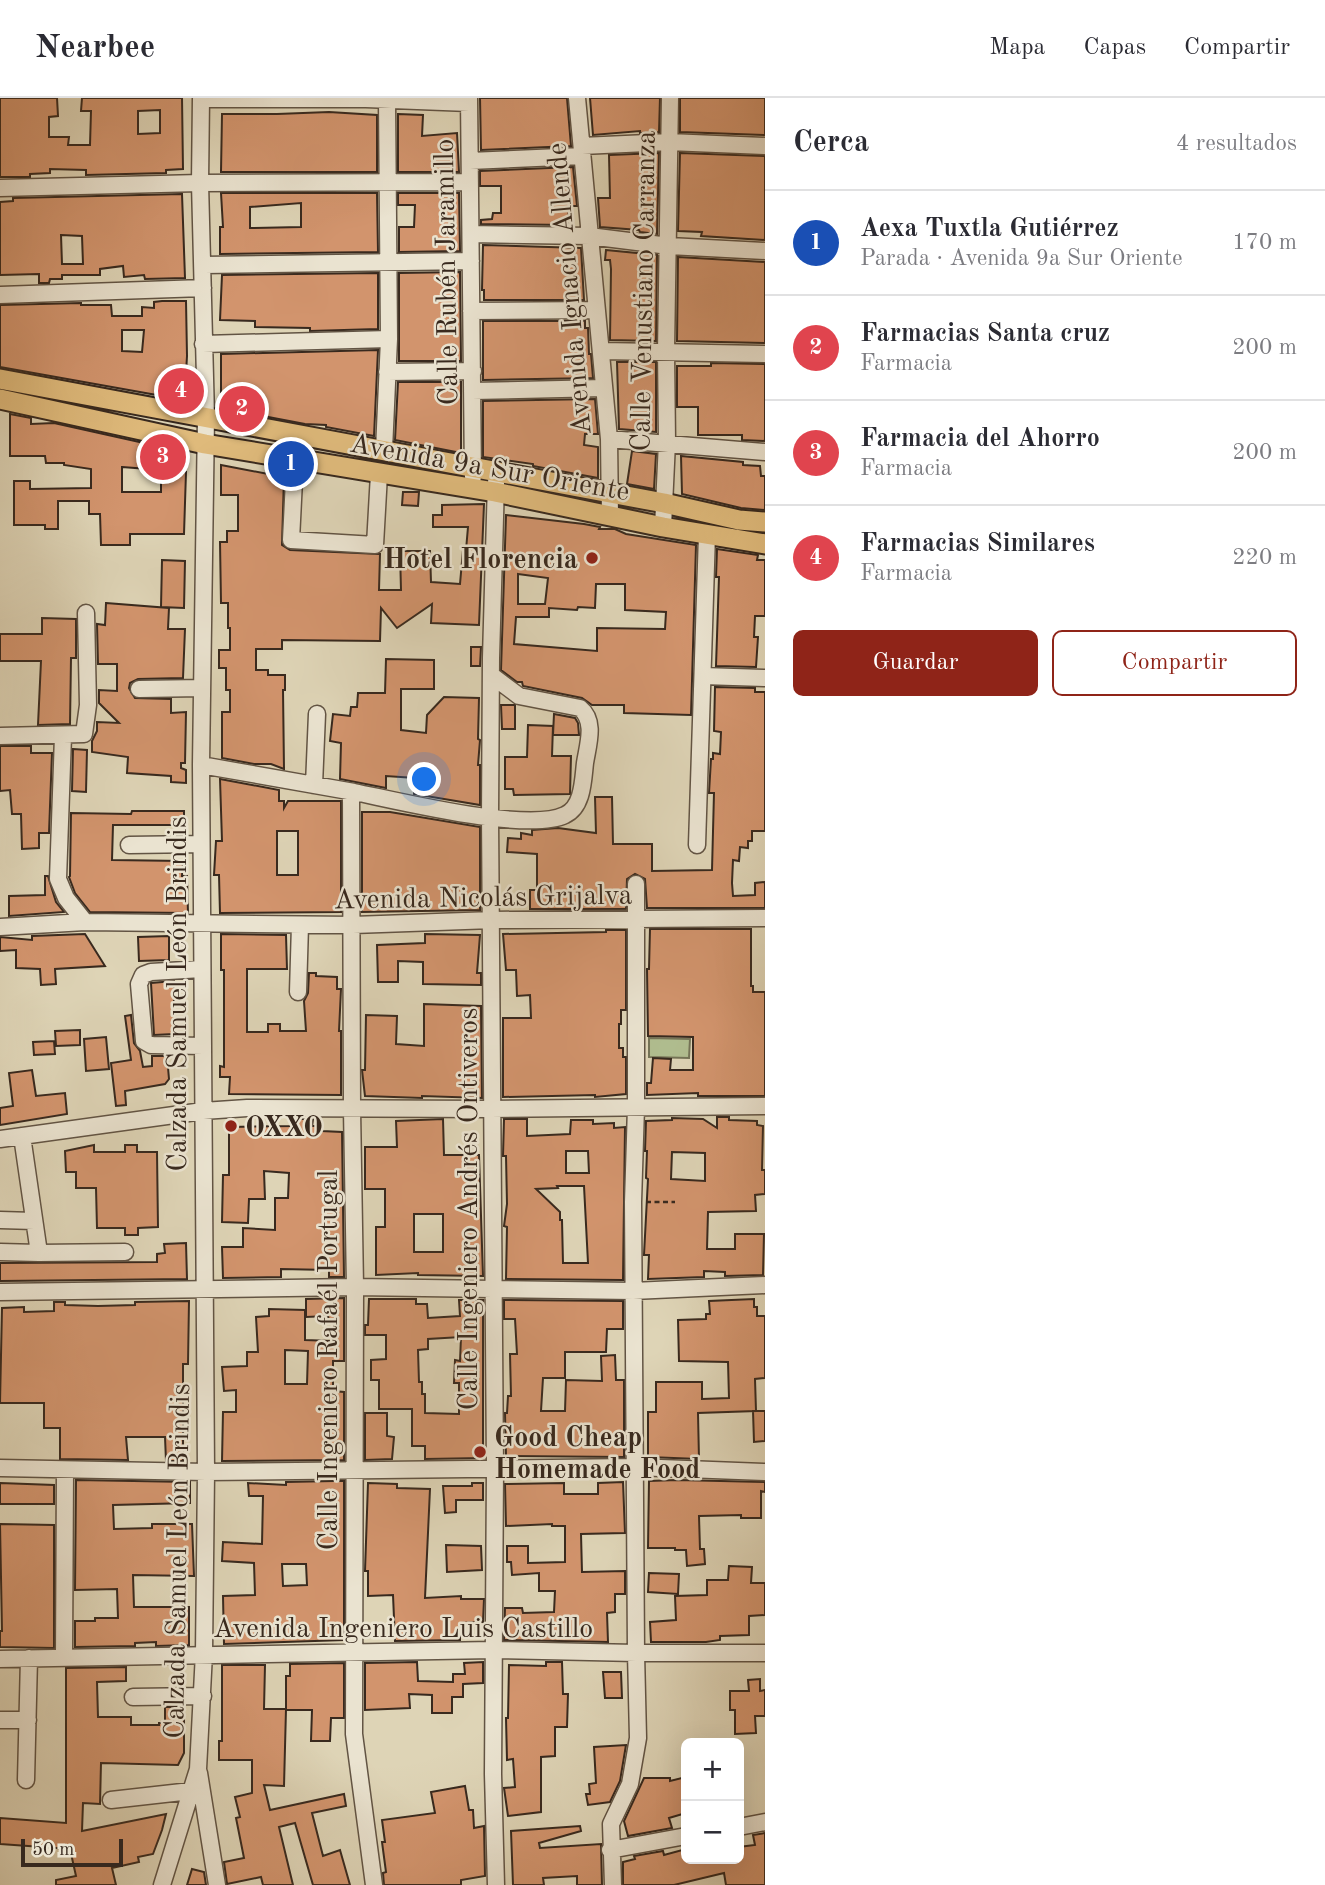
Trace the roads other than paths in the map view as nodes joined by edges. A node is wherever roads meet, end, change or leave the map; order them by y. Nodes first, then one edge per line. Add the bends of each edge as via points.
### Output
1 (201, 98) edge
2 (366, 98) edge
3 (577, 98) edge
4 (670, 98) edge
5 (387, 100) junction
6 (469, 101) edge
7 (669, 142) junction
8 (765, 146) edge
9 (582, 151) junction
10 (471, 161) junction
11 (470, 182) junction
12 (200, 183) junction
13 (388, 183) junction
14 (0, 188) edge
15 (471, 234) junction
16 (589, 236) junction
17 (669, 246) junction
18 (765, 251) edge
19 (388, 261) junction
20 (471, 261) junction
21 (204, 265) junction
22 (202, 288) junction
23 (0, 295) edge
24 (597, 310) junction
25 (471, 311) junction
26 (389, 339) junction
27 (203, 344) junction
28 (602, 351) junction
29 (666, 351) junction
30 (765, 354) edge
31 (472, 371) junction
32 (387, 372) junction
33 (0, 379) edge
34 (604, 388) junction
35 (472, 391) junction
36 (0, 399) edge
37 (206, 417) junction
38 (609, 439) junction
39 (667, 442) junction
40 (205, 444) junction
41 (384, 450) junction
42 (765, 452) edge
43 (295, 460) junction
44 (379, 474) junction
45 (473, 478) junction
46 (496, 482) junction
47 (611, 494) junction
48 (664, 503) junction
49 (610, 516) junction
50 (765, 522) edge
51 (663, 527) junction
52 (708, 534) junction
53 (765, 544) edge
54 (86, 613) dead end
55 (491, 675) junction
56 (703, 676) junction
57 (765, 678) edge
58 (202, 688) junction
59 (139, 689) dead end
60 (317, 714) dead end
61 (0, 736) edge
62 (63, 736) junction
63 (201, 765) junction
64 (314, 785) junction
65 (351, 792) junction
66 (490, 818) junction
67 (201, 844) junction
68 (129, 845) dead end
69 (697, 845) dead end
70 (636, 884) dead end
71 (765, 918) edge
72 (492, 919) junction
73 (638, 920) junction
74 (85, 922) junction
75 (201, 924) junction
76 (300, 925) junction
77 (353, 925) junction
78 (0, 927) edge
79 (202, 969) junction
80 (298, 992) dead end
81 (203, 1046) junction
82 (636, 1107) junction
83 (765, 1107) edge
84 (352, 1109) junction
85 (491, 1109) junction
86 (203, 1111) junction
87 (22, 1136) junction
88 (0, 1139) edge
89 (0, 1220) edge
90 (34, 1221) junction
91 (0, 1252) edge
92 (125, 1252) dead end
93 (39, 1253) junction
94 (765, 1285) edge
95 (355, 1287) junction
96 (492, 1289) junction
97 (203, 1290) junction
98 (633, 1291) junction
99 (0, 1292) edge
100 (635, 1467) junction
101 (0, 1468) edge
102 (495, 1469) junction
103 (355, 1470) junction
104 (65, 1471) junction
105 (206, 1472) junction
106 (765, 1472) edge
107 (493, 1650) junction
108 (355, 1651) junction
109 (204, 1653) junction
110 (636, 1653) junction
111 (765, 1653) edge
112 (64, 1657) junction
113 (29, 1658) junction
114 (0, 1659) edge
115 (203, 1696) junction
116 (133, 1697) dead end
117 (0, 1720) edge
118 (28, 1720) junction
119 (198, 1769) junction
120 (26, 1780) dead end
121 (191, 1791) junction
122 (111, 1800) dead end
123 (765, 1822) edge
124 (744, 1826) edge
125 (681, 1837) edge
126 (610, 1850) junction
127 (162, 1885) edge
128 (217, 1885) edge
129 (374, 1885) edge
130 (496, 1885) edge
131 (613, 1885) edge

1 - 2 street
1 - 12 street, Calzada Samuel León Brindis
2 - 5 street
3 - 9 street, Avenida Ignacio Allende
4 - 7 street, Calle Venustiano Carranza
5 - 6 street
5 - 13 street
6 - 10 street, Calle Rubén Jaramillo
7 - 8 street
7 - 9 street
7 - 17 street, Calle Venustiano Carranza
9 - 10 street
9 - 16 street, Avenida Ignacio Allende
10 - 11 street, Calle Rubén Jaramillo
11 - 13 street
11 - 15 street, Calle Rubén Jaramillo
12 - 13 street
12 - 14 street
12 - 21 street, Calzada Samuel León Brindis
13 - 19 street
15 - 16 street
15 - 20 street, Calle Rubén Jaramillo
16 - 17 street
16 - 24 street, Avenida Ignacio Allende
17 - 18 street
17 - 29 street, Calle Venustiano Carranza
19 - 20 street
19 - 21 street
19 - 26 street
20 - 25 street, Calle Rubén Jaramillo
21 - 22 street, Calzada Samuel León Brindis
22 - 23 street
22 - 27 street, Calzada Samuel León Brindis
24 - 25 street
24 - 28 street, Avenida Ignacio Allende
25 - 31 street, Calle Rubén Jaramillo
26 - 27 street
26 - 32 street
27 - 37 street, Calzada Samuel León Brindis
28 - 29 street
28 - 34 street, Avenida Ignacio Allende
29 - 30 street
29 - 39 street, Calle Venustiano Carranza
31 - 32 street
31 - 35 street, Calle Rubén Jaramillo
32 - 41 street
33 - 37 main road, Avenida 9a Sur Oriente
34 - 35 street
34 - 38 street, Avenida Ignacio Allende
35 - 45 street, Calle Rubén Jaramillo
36 - 40 main road, Avenida 9a Sur Oriente
37 - 40 street, Calzada Samuel León Brindis
37 - 41 main road, Avenida 9a Sur Oriente
38 - 39 street
38 - 47 street, Avenida Ignacio Allende
39 - 42 street
39 - 48 street, Calle Venustiano Carranza
40 - 43 main road, Avenida 9a Sur Oriente
40 - 58 street, Calzada Samuel León Brindis
41 - 45 main road, Avenida 9a Sur Oriente
43 - 44 main road, Avenida 9a Sur Oriente
43 - 44 street via 290,540 375,545
44 - 45 main road, Avenida 9a Sur Oriente
45 - 46 main road, Avenida 9a Sur Oriente
46 - 47 main road, Avenida 9a Sur Oriente
46 - 49 main road, Avenida 9a Sur Oriente
46 - 55 street, Calle Ingeniero Andrés Ontiveros
47 - 48 main road, Avenida 9a Sur Oriente
47 - 49 street, Avenida Ignacio Allende
48 - 50 main road, Avenida 9a Sur Oriente
48 - 51 street, Calle Venustiano Carranza
49 - 51 main road, Avenida 9a Sur Oriente
51 - 52 main road, Avenida 9a Sur Oriente
52 - 53 main road, Avenida 9a Sur Oriente
52 - 56 street
54 - 62 street via 86,724 83,734
55 - 66 street, Calle Ingeniero Andrés Ontiveros
55 - 66 street via 519,696 580,708 590,725 583,785 578,804 568,814 550,820
56 - 57 street
56 - 69 street
58 - 59 street
58 - 63 street, Calzada Samuel León Brindis
60 - 64 street
61 - 62 street
62 - 74 street via 58,879
63 - 64 street
63 - 67 street, Calzada Samuel León Brindis
64 - 65 street
65 - 66 street
65 - 77 street, Calle Ingeniero Rafaél Portugal
66 - 72 street, Calle Ingeniero Andrés Ontiveros
67 - 68 street
67 - 75 street, Calzada Samuel León Brindis
70 - 73 street
71 - 73 street, Avenida Nicolás Grijalva
72 - 73 street, Avenida Nicolás Grijalva
72 - 77 street, Avenida Nicolás Grijalva
72 - 85 street, Calle Ingeniero Andrés Ontiveros
73 - 82 street
74 - 75 street, Avenida Nicolás Grijalva
74 - 78 street, Avenida Nicolás Grijalva
75 - 76 street, Avenida Nicolás Grijalva
75 - 79 street, Calzada Samuel León Brindis
76 - 77 street, Avenida Nicolás Grijalva
76 - 80 street
77 - 84 street, Calle Ingeniero Rafaél Portugal
79 - 81 street, Calzada Samuel León Brindis
79 - 81 street via 151,972 143,975 139,984 144,1041
81 - 86 street, Calzada Samuel León Brindis
82 - 83 street
82 - 85 street
82 - 98 street
84 - 85 street
84 - 86 street
84 - 95 street, Calle Ingeniero Rafaél Portugal
85 - 96 street, Calle Ingeniero Andrés Ontiveros
86 - 87 street
86 - 97 street, Calzada Samuel León Brindis
87 - 88 street
87 - 90 street
89 - 90 street
90 - 93 street
91 - 93 street
92 - 93 street
94 - 98 street
95 - 96 street
95 - 97 street
95 - 103 street, Calle Ingeniero Rafaél Portugal
96 - 98 street
96 - 102 street, Calle Ingeniero Andrés Ontiveros
97 - 99 street
97 - 105 street, Calzada Samuel León Brindis
98 - 100 street
100 - 102 street
100 - 106 street
100 - 110 street
101 - 104 street
102 - 103 street
102 - 107 street, Calle Ingeniero Andrés Ontiveros
103 - 105 street
103 - 108 street, Calle Ingeniero Rafaél Portugal
104 - 105 street
104 - 112 street
105 - 109 street, Calzada Samuel León Brindis
107 - 108 street, Avenida Ingeniero Luis Castillo
107 - 110 street, Avenida Ingeniero Luis Castillo
107 - 130 street, Calle Ingeniero Andrés Ontiveros
108 - 109 street, Avenida Ingeniero Luis Castillo
108 - 129 street, Calle Ingeniero Rafaél Portugal via 354,1734
109 - 112 street, Avenida Ingeniero Luis Castillo
109 - 115 street, Calzada Samuel León Brindis
110 - 111 street, Avenida Ingeniero Luis Castillo
110 - 126 street via 638,1738 631,1784 611,1824
112 - 113 street, Avenida Ingeniero Luis Castillo
113 - 114 street, Avenida Ingeniero Luis Castillo
113 - 118 street
115 - 116 street
115 - 119 street, Calzada Samuel León Brindis
117 - 118 street
118 - 120 street
119 - 121 street, Calzada Samuel León Brindis
119 - 128 street
121 - 122 street
121 - 127 street, Calzada Samuel León Brindis
123 - 124 street
125 - 126 street
126 - 131 street

